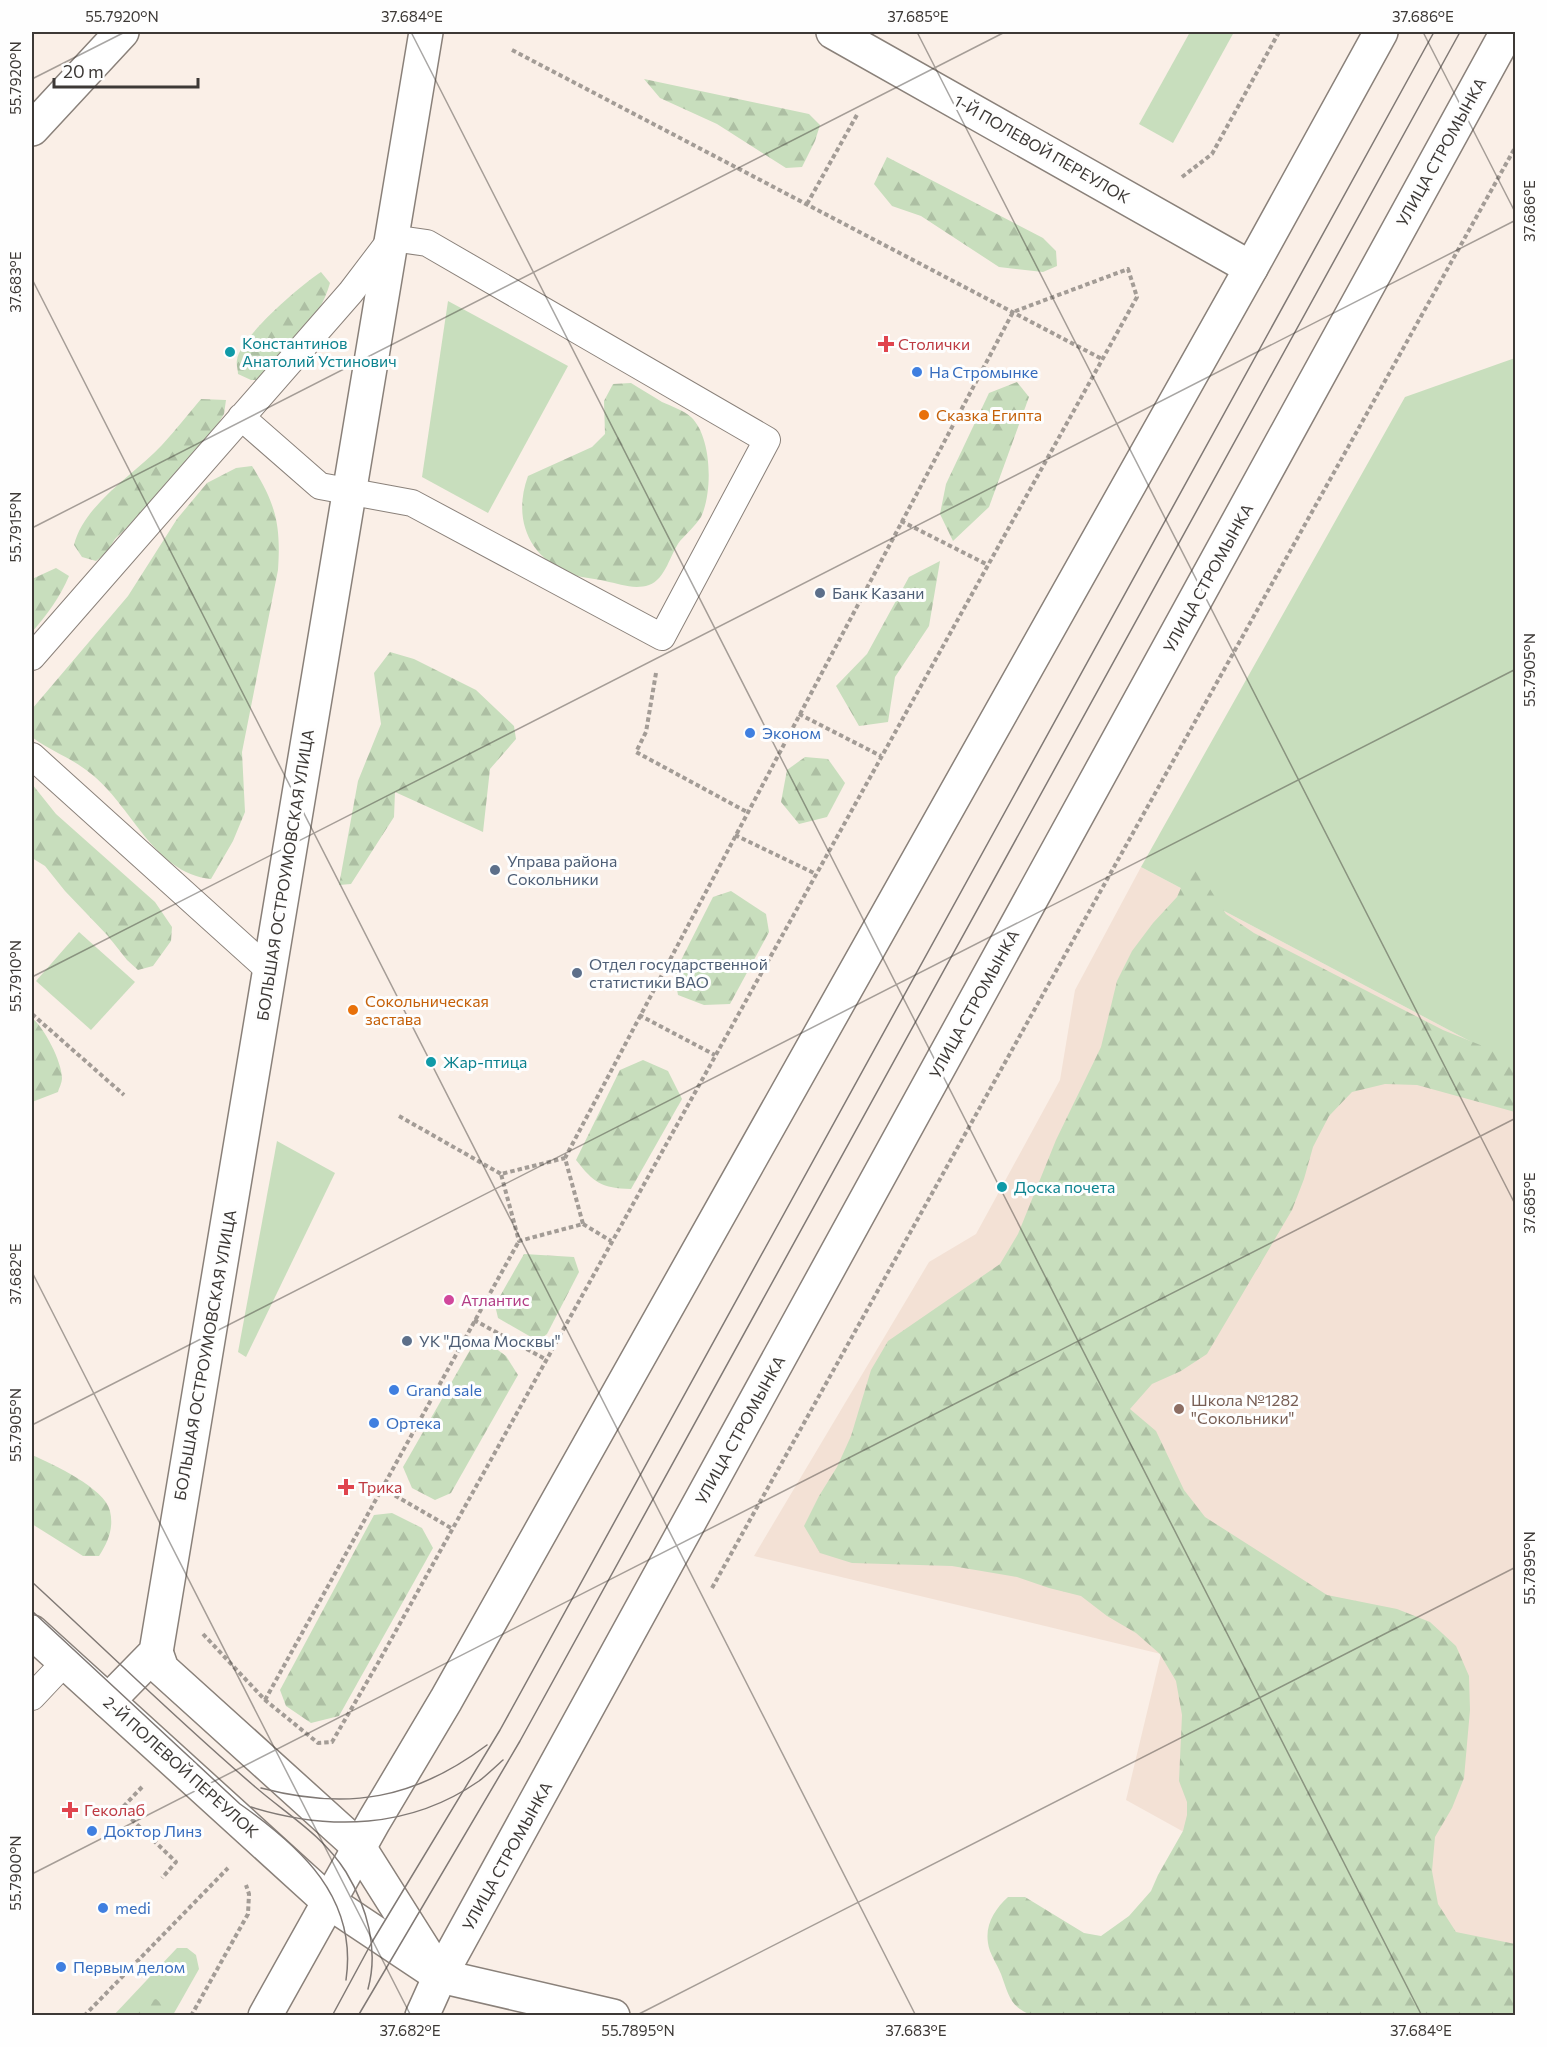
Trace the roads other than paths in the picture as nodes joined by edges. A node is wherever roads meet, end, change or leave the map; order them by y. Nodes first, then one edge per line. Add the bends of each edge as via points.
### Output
1 (122, 32) edge
2 (426, 32) edge
3 (833, 32) edge
4 (1381, 32) edge
5 (1507, 32) edge
6 (32, 129) edge
7 (392, 238) junction
8 (1251, 268) junction
9 (241, 417) junction
10 (349, 492) junction
11 (32, 657) edge
12 (32, 756) edge
13 (269, 970) junction
14 (32, 1632) edge
15 (156, 1652) junction
16 (65, 1662) junction
17 (32, 1696) edge
18 (108, 1701) junction
19 (359, 1847) junction
20 (329, 1902) junction
21 (440, 1976) junction
22 (265, 2016) edge
23 (422, 2016) edge
24 (612, 2016) edge

1 - 6 main road
2 - 7 main road, БОЛЬШАЯ ОСТРОУМОВСКАЯ УЛИЦА
3 - 8 main road, 1-Й ПОЛЕВОЙ ПЕРЕУЛОК
4 - 8 main road
5 - 21 main road, УЛИЦА СТРОМЫНКА
7 - 9 lane via 351,292
7 - 10 main road, БОЛЬШАЯ ОСТРОУМОВСКАЯ УЛИЦА
7 - 10 lane via 427,243 767,440 662,637 412,503
8 - 19 main road via 446,1700
9 - 10 lane via 320,486
9 - 11 lane
10 - 13 main road, БОЛЬШАЯ ОСТРОУМОВСКАЯ УЛИЦА
12 - 13 lane
13 - 15 main road, БОЛЬШАЯ ОСТРОУМОВСКАЯ УЛИЦА
14 - 16 main road, 2-Й ПОЛЕВОЙ ПЕРЕУЛОК
15 - 18 main road
15 - 19 main road via 162,1669
16 - 17 lane
16 - 18 main road, 2-Й ПОЛЕВОЙ ПЕРЕУЛОК
18 - 20 main road, 2-Й ПОЛЕВОЙ ПЕРЕУЛОК
19 - 20 main road
19 - 21 main road
20 - 21 main road, 2-Й ПОЛЕВОЙ ПЕРЕУЛОК
20 - 22 main road
21 - 23 main road, УЛИЦА СТРОМЫНКА
21 - 24 main road

